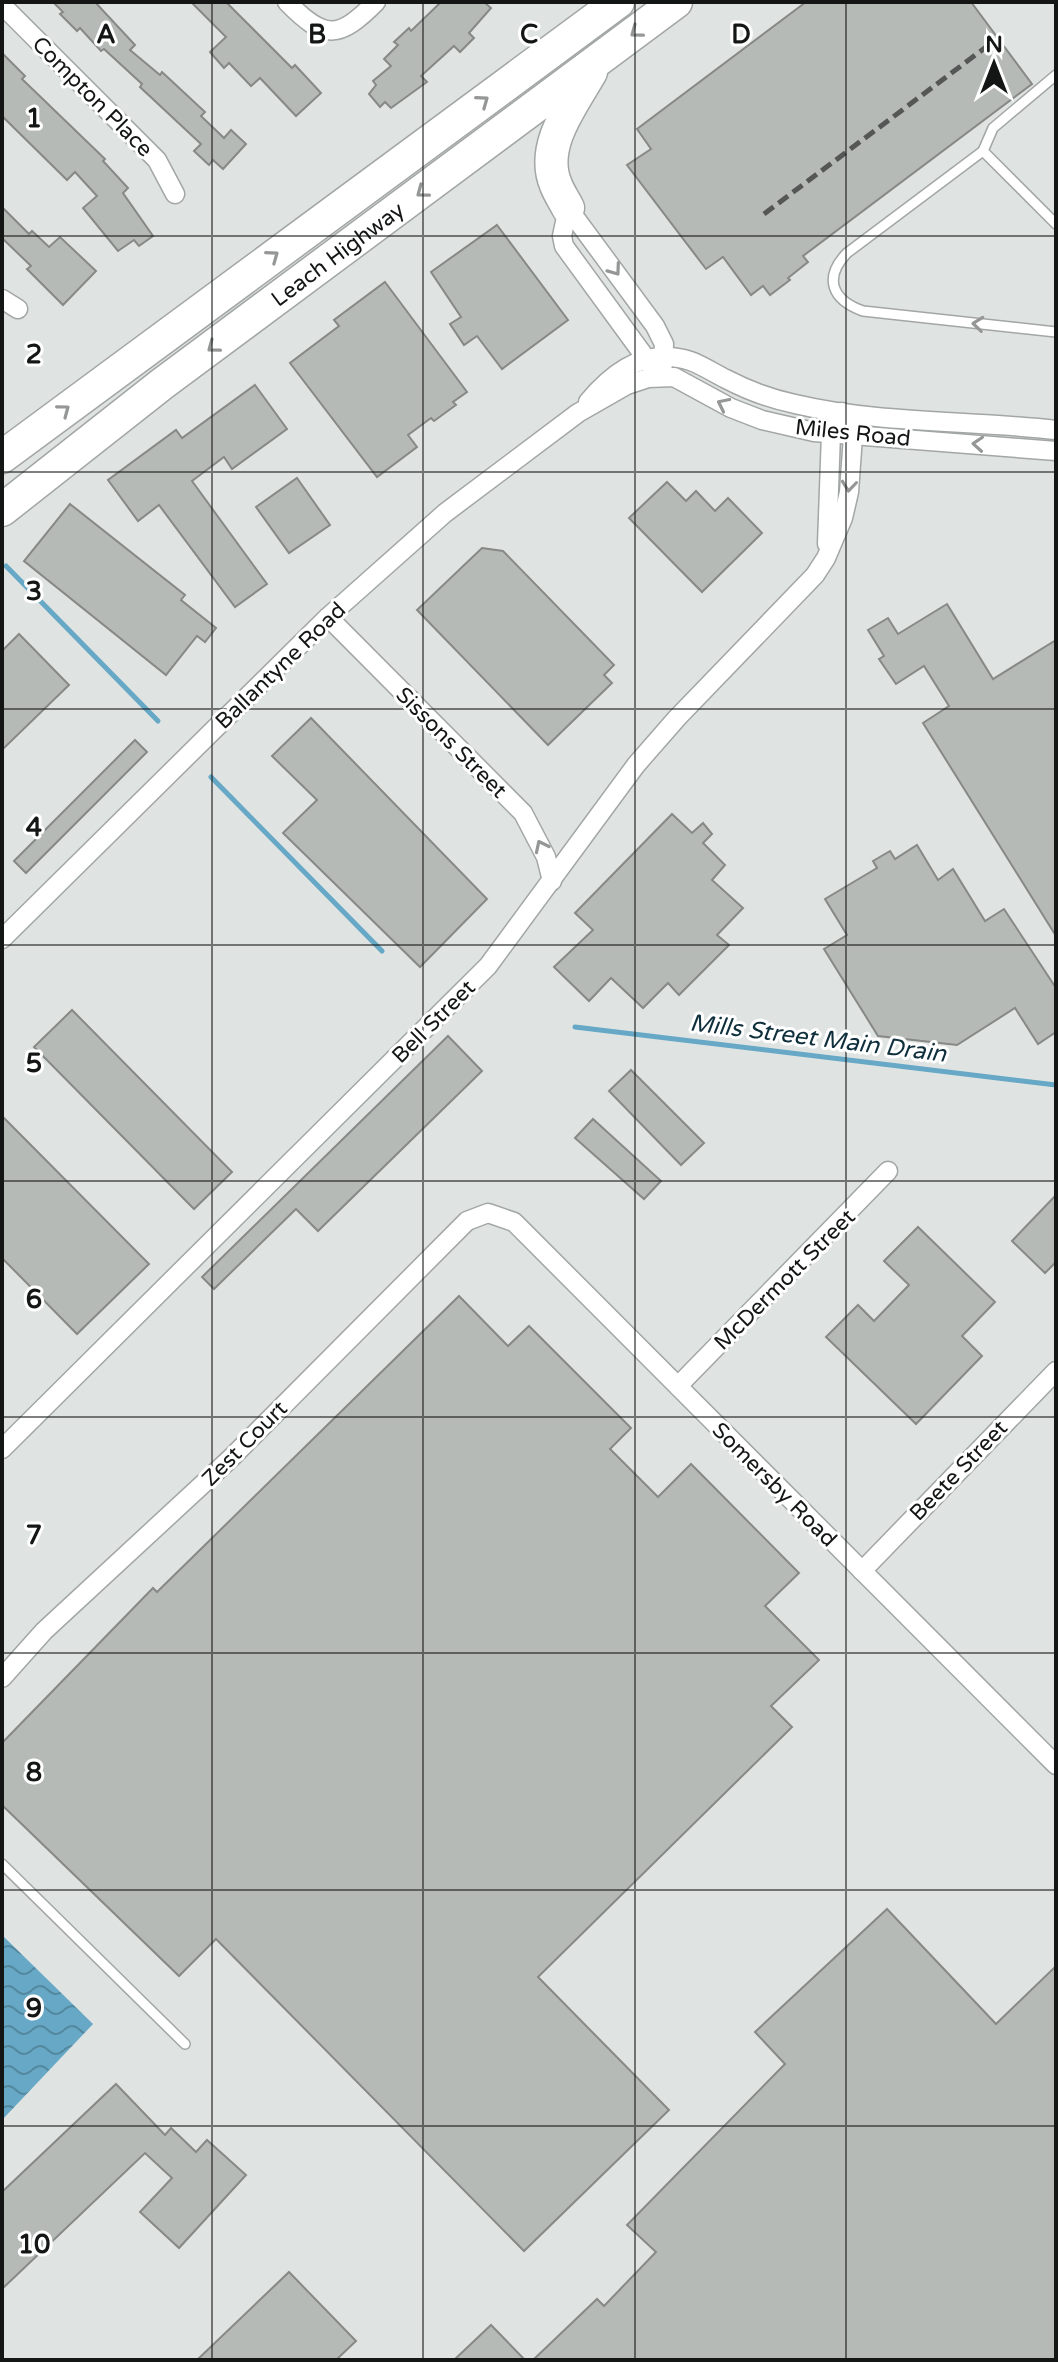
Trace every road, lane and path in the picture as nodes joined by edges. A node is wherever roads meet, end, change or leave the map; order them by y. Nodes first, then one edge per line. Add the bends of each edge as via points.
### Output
1 (287, 2) edge
2 (376, 2) edge
3 (618, 2) edge
4 (676, 2) edge
5 (2, 5) edge
6 (597, 62) junction
7 (1056, 75) edge
8 (983, 151) junction
9 (175, 194) dead end
10 (565, 222) junction
11 (1056, 224) edge
12 (1056, 332) edge
13 (630, 333) junction
14 (662, 337) junction
15 (655, 358) junction
16 (689, 359) junction
17 (625, 368) junction
18 (661, 376) junction
19 (842, 412) junction
20 (578, 413) junction
21 (1056, 430) edge
22 (831, 434) junction
23 (853, 436) junction
24 (1056, 451) edge
25 (2, 457) edge
26 (2, 510) edge
27 (826, 558) junction
28 (328, 617) junction
29 (552, 881) junction
30 (2, 939) edge
31 (888, 1171) dead end
32 (488, 1213) joint
33 (1056, 1371) edge
34 (678, 1386) junction
35 (2, 1449) edge
36 (862, 1571) junction
37 (2, 1678) edge
38 (1056, 1765) edge
39 (2, 1864) edge
40 (185, 2044) dead end

1 - 2 street via 318,28 335,32 357,21
25 -> 3 highway, Leach Highway
4 -> 6 highway, Leach Highway
5 - 9 street, Compton Place via 157,160
6 - 10 highway via 555,136 551,168
6 -> 26 highway, Leach Highway via 162,384
7 - 8 lane via 993,128
8 - 11 lane
12 -> 8 lane via 863,311 837,294 833,279 840,261
10 - 13 street, Miles Road via 564,246
10 -> 14 street
13 - 15 street, Miles Road
13 - 17 street via 633,353
14 - 15 street
14 - 16 street
15 - 16 street, Miles Road
15 - 17 street, Ballantyne Road
15 - 18 street, Miles Road
16 - 19 street, Miles Road via 772,398
17 - 20 street, Ballantyne Road
18 - 20 street, Ballantyne Road via 637,381
22 -> 18 street, Miles Road via 762,420 683,380
19 - 21 street, Miles Road
19 - 22 street
19 - 23 street, Bell Street
20 - 28 street, Ballantyne Road via 445,513
22 - 23 street, Miles Road
22 - 27 street
24 -> 23 street, Miles Road
23 -> 27 street, Bell Street via 847,505
27 - 29 street, Bell Street via 791,603 636,765
29 -> 28 street, Sissons Street via 523,813
28 - 30 street, Ballantyne Road
29 - 35 street, Bell Street via 488,966
31 - 34 street, McDermott Street
32 - 34 street, Somersby Road via 514,1222
32 - 37 street, Zest Court via 467,1221 231,1458 44,1631
33 - 36 street, Beete Street
34 - 36 street, Somersby Road
36 - 38 street, Somersby Road
39 - 40 lane

